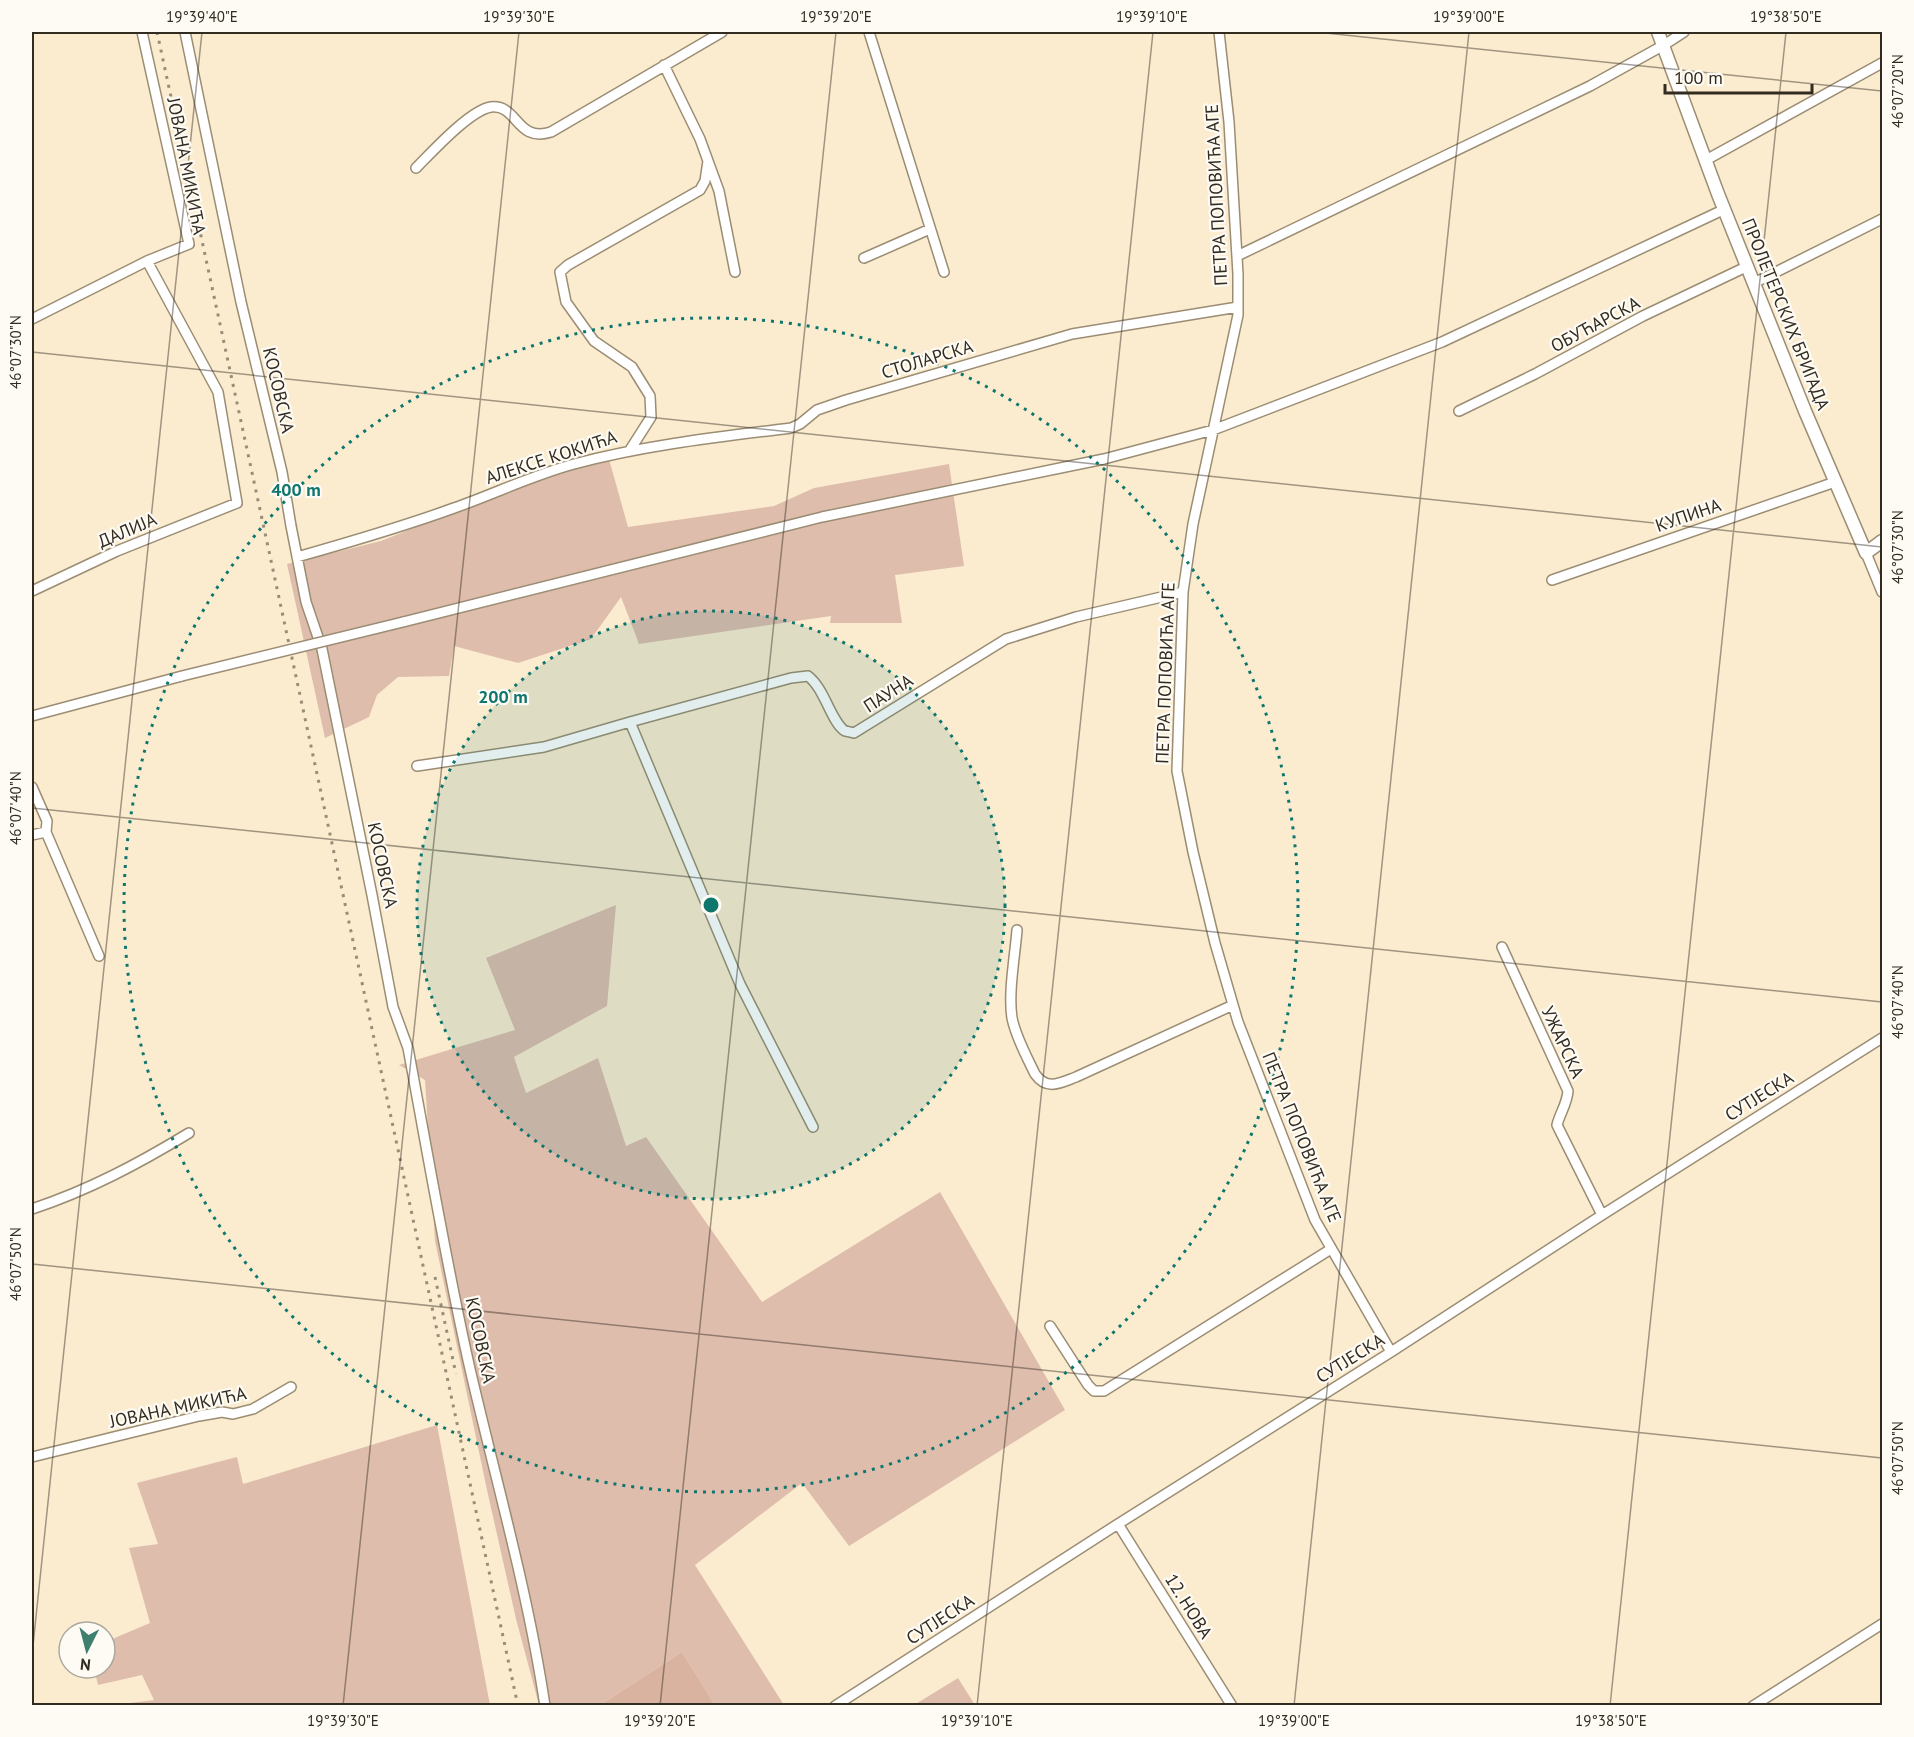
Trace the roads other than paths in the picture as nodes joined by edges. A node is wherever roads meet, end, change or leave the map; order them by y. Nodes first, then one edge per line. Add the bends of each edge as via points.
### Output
1 (142, 32) edge
2 (185, 32) edge
3 (722, 32) edge
4 (869, 32) edge
5 (1219, 32) edge
6 (1658, 32) edge
7 (1684, 32) edge
8 (1664, 45) junction
9 (1882, 63) edge
10 (664, 64) junction
11 (1706, 160) junction
12 (708, 161) junction
13 (416, 168) dead end
14 (1725, 210) junction
15 (1882, 219) edge
16 (930, 229) junction
17 (1237, 256) junction
18 (864, 258) dead end
19 (147, 261) junction
20 (1748, 266) junction
21 (735, 272) dead end
22 (944, 272) dead end
23 (1754, 284) junction
24 (1238, 308) junction
25 (32, 319) edge
26 (1459, 411) dead end
27 (1213, 430) junction
28 (630, 450) junction
29 (1835, 482) junction
30 (1882, 541) edge
31 (1866, 553) junction
32 (297, 557) junction
33 (1552, 580) dead end
34 (32, 591) edge
35 (1183, 592) junction
36 (1882, 592) edge
37 (32, 716) edge
38 (630, 722) junction
39 (417, 766) dead end
40 (32, 787) edge
41 (46, 832) junction
42 (32, 835) edge
43 (1017, 930) dead end
44 (1502, 947) dead end
45 (99, 956) dead end
46 (1233, 1005) junction
47 (1882, 1038) edge
48 (813, 1127) dead end
49 (189, 1133) dead end
50 (32, 1209) edge
51 (1602, 1215) junction
52 (1331, 1249) junction
53 (1050, 1326) dead end
54 (1391, 1352) junction
55 (291, 1387) dead end
56 (32, 1458) edge
57 (1118, 1524) junction
58 (1882, 1624) edge
59 (545, 1706) edge
60 (835, 1706) edge
61 (1232, 1706) edge
62 (1753, 1706) edge

1 - 19 street, ЈОВАНА МИКИЋА via 189,244
2 - 32 street, КОСОВСКА via 241,302 282,472
3 - 10 street
4 - 16 street
5 - 17 street, ПЕТРА ПОПОВИЋА АГЕ
6 - 8 street, ПРОЛЕТЕРСКИХ БРИГАДА
7 - 8 street
8 - 11 street, ПРОЛЕТЕРСКИХ БРИГАДА
8 - 17 street via 1590,86
9 - 11 street
10 - 12 street
10 - 13 street via 541,135 531,134 501,108 481,111 449,134
11 - 14 street, ПРОЛЕТЕРСКИХ БРИГАДА
12 - 21 street via 719,191
12 - 28 street, АЛЕКСЕ КОКИЋА via 700,190 560,272 566,302 594,341 632,367 650,396 651,417
14 - 20 street, ПРОЛЕТЕРСКИХ БРИГАДА
14 - 27 street via 1442,342
15 - 23 street
16 - 18 street
16 - 22 street
17 - 24 street, ПЕТРА ПОПОВИЋА АГЕ
19 - 25 street, ЈОВАНА МИКИЋА
19 - 34 street, ДАЛИЈА via 218,392 237,503 117,551
20 - 23 street, ПРОЛЕТЕРСКИХ БРИГАДА
20 - 26 street, ОБУЋАРСКА
23 - 29 street, ПРОЛЕТЕРСКИХ БРИГАДА
24 - 27 street, ПЕТРА ПОПОВИЋА АГЕ
24 - 28 street, СТОЛАРСКА via 1072,334 846,400 817,411 791,428
27 - 35 street, ПЕТРА ПОПОВИЋА АГЕ
27 - 37 street, bridge via 1104,459 822,517
28 - 32 street, АЛЕКСЕ КОКИЋА via 572,464 456,508
29 - 31 street, ПРОЛЕТЕРСКИХ БРИГАДА
29 - 33 street, КУПИНА
30 - 31 street
31 - 36 street, ПРОЛЕТЕРСКИХ БРИГАДА
32 - 59 street, КОСОВСКА via 306,602 322,649 393,1007 408,1048 458,1314 515,1553
35 - 38 street, ПАУНА via 1076,617 1006,639 854,733 839,724 808,676
35 - 46 street, ПЕТРА ПОПОВИЋА АГЕ via 1177,771 1215,943
38 - 39 street, ПАУНА via 544,747
38 - 48 street via 740,984
40 - 41 street via 47,821
41 - 42 street
41 - 45 street
43 - 46 street via 1012,1017 1035,1074 1048,1085 1076,1077
44 - 51 street, УЖАРСКА via 1568,1091 1567,1104 1557,1125
46 - 52 street, ПЕТРА ПОПОВИЋА АГЕ via 1315,1220
47 - 51 street, СУТЈЕСКА
49 - 50 street via 127,1170
51 - 54 street, СУТЈЕСКА
52 - 53 street via 1104,1392 1096,1392 1088,1385
52 - 54 street, ПЕТРА ПОПОВИЋА АГЕ
54 - 57 street, СУТЈЕСКА
55 - 56 street, ЈОВАНА МИКИЋА via 253,1409 199,1416
57 - 60 street, СУТЈЕСКА
57 - 61 street, 12. НОВА
58 - 62 street

